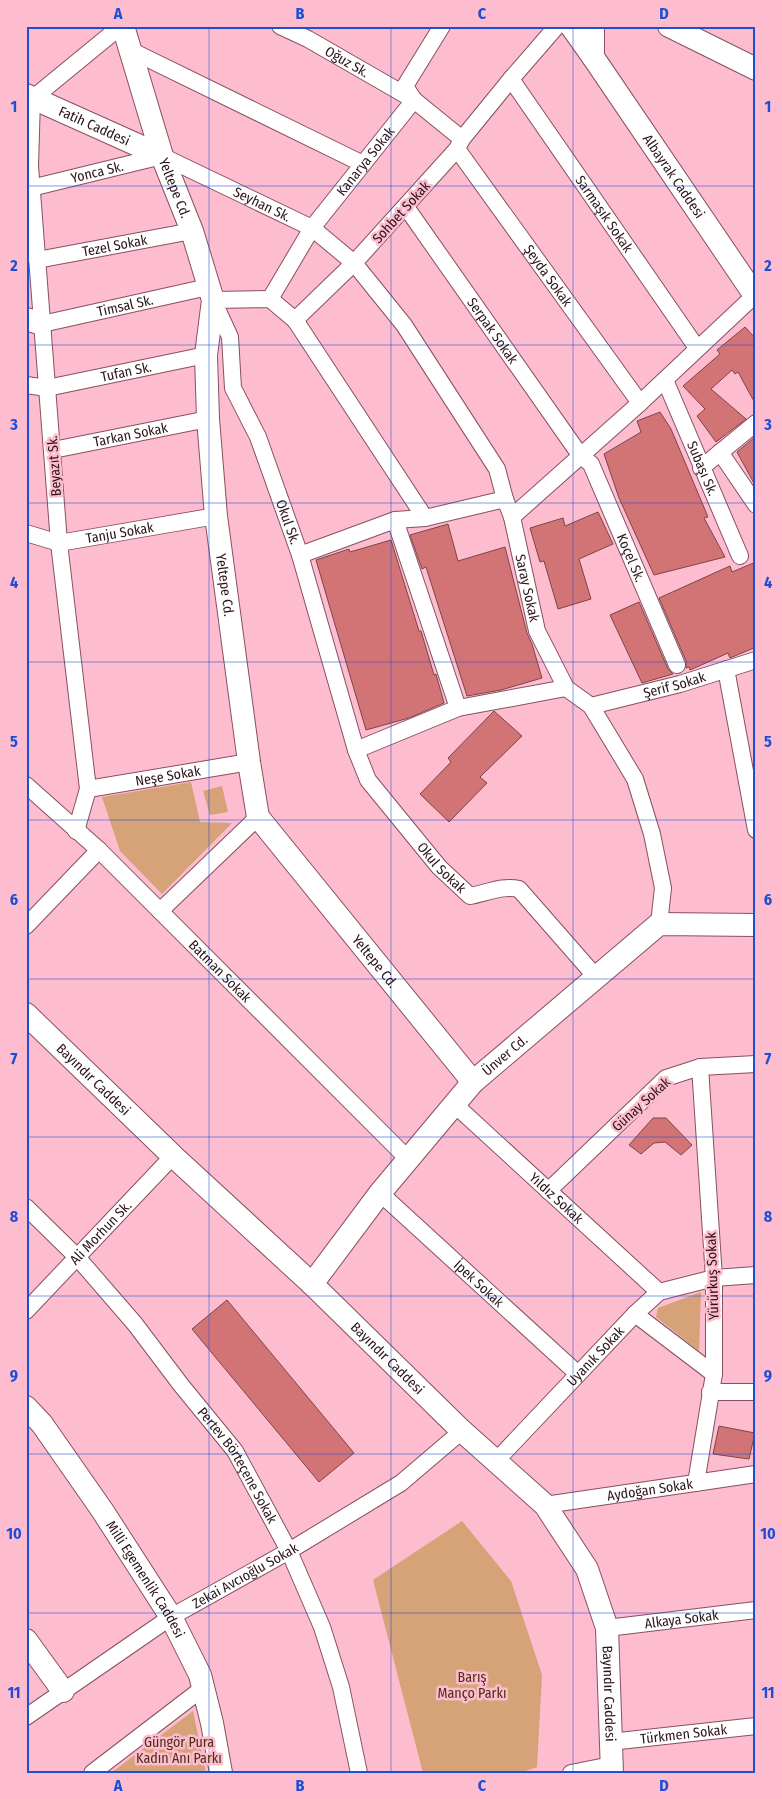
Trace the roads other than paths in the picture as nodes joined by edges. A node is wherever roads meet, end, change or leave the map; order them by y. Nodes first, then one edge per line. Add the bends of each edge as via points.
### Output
1 (122, 26) edge
2 (280, 26) edge
3 (442, 26) edge
4 (558, 26) edge
5 (570, 26) edge
6 (593, 26) edge
7 (669, 26) edge
8 (693, 26) edge
9 (311, 32) edge
10 (128, 49) junction
11 (731, 56) junction
12 (593, 57) junction
13 (756, 69) edge
14 (511, 79) junction
15 (29, 97) edge
16 (414, 100) junction
17 (460, 144) junction
18 (162, 156) junction
19 (363, 164) junction
20 (29, 177) edge
21 (406, 207) junction
22 (312, 228) junction
23 (192, 231) junction
24 (37, 260) junction
25 (354, 264) junction
26 (210, 294) junction
27 (755, 296) edge
28 (270, 299) junction
29 (295, 320) junction
30 (34, 321) edge
31 (697, 348) junction
32 (206, 355) junction
33 (665, 380) junction
34 (47, 388) junction
35 (27, 389) edge
36 (640, 403) junction
37 (208, 419) junction
38 (756, 423) edge
39 (53, 450) junction
40 (720, 452) junction
41 (580, 455) junction
42 (701, 468) junction
43 (505, 499) junction
44 (756, 505) edge
45 (216, 516) junction
46 (512, 517) junction
47 (425, 518) junction
48 (394, 520) junction
49 (26, 533) edge
50 (59, 543) junction
51 (300, 555) junction
52 (740, 556) dead end
53 (756, 660) edge
54 (677, 665) dead end
55 (726, 669) junction
56 (566, 688) junction
57 (592, 706) junction
58 (458, 708) junction
59 (356, 750) junction
60 (249, 762) junction
61 (26, 785) edge
62 (88, 789) junction
63 (258, 817) junction
64 (756, 830) edge
65 (76, 831) junction
66 (98, 850) junction
67 (160, 910) junction
68 (659, 924) junction
69 (756, 925) edge
70 (26, 926) edge
71 (596, 977) junction
72 (26, 1014) edge
73 (756, 1064) edge
74 (700, 1067) junction
75 (473, 1082) junction
76 (454, 1104) junction
77 (173, 1156) junction
78 (410, 1160) junction
79 (548, 1191) junction
80 (380, 1193) junction
81 (26, 1207) edge
82 (78, 1257) junction
83 (756, 1275) edge
84 (714, 1278) junction
85 (312, 1284) junction
86 (659, 1292) junction
87 (26, 1311) edge
88 (635, 1314) junction
89 (578, 1374) junction
90 (714, 1374) junction
91 (710, 1392) junction
92 (756, 1392) edge
93 (26, 1407) edge
94 (462, 1431) junction
95 (496, 1462) junction
96 (756, 1474) edge
97 (696, 1483) junction
98 (545, 1505) junction
99 (289, 1551) junction
100 (756, 1610) edge
101 (171, 1617) junction
102 (607, 1628) junction
103 (26, 1640) edge
104 (203, 1688) junction
105 (63, 1691) junction
106 (26, 1718) edge
107 (756, 1726) edge
108 (610, 1742) junction
109 (612, 1769) edge
110 (92, 1773) edge
111 (221, 1773) edge
112 (359, 1773) edge
113 (571, 1773) edge

1 - 10 street, Yeltepe Cd.
1 - 15 street
2 - 9 street, Oğuz Sk.
3 - 16 street via 405,86
4 - 14 street, Sohbet Sokak
5 - 12 street, Albayrak Caddesi
6 - 12 street
7 - 11 street
8 - 11 street
9 - 16 street, Oğuz Sk.
10 - 18 street, Yeltepe Cd.
10 - 19 street
11 - 13 street
12 - 27 street, Albayrak Caddesi
14 - 17 street, Sohbet Sokak
14 - 31 street, Sarmaşık Sokak
15 - 18 street, Fatih Caddesi
15 - 20 street, Beyazıt Sk.
16 - 17 street, Oğuz Sk.
16 - 19 street, Kanarya Sokak
17 - 21 street, Sohbet Sokak
17 - 36 street, Şeyda Sokak
18 - 20 street, Yonca Sk.
18 - 22 street, Seyhan Sk.
18 - 23 street, Yeltepe Cd.
19 - 22 street, Kanarya Sokak
20 - 24 street, Beyazıt Sk.
21 - 25 street, Sohbet Sokak
21 - 41 street, Serpak Sokak
22 - 25 street, Seyhan Sk.
22 - 28 street, Kanarya Sokak
23 - 24 street, Tezel Sokak
23 - 26 street, Yeltepe Cd.
24 - 30 street, Beyazıt Sk.
25 - 29 street, Sohbet Sokak
25 - 43 street, Saray Sokak via 404,325 464,418 497,470
26 - 28 street
26 - 30 street, Timsal Sk.
26 - 32 street, Yeltepe Cd.
26 - 51 street, Okul Sk. via 230,337 233,388 258,437
27 - 31 street
28 - 29 street
29 - 47 street
30 - 34 street, Beyazıt Sk.
31 - 33 street
32 - 34 street, Tufan Sk.
32 - 37 street, Yeltepe Cd.
33 - 36 street
33 - 42 street, Subaşı Sk.
34 - 35 street, Tufan Sk.
34 - 39 street, Beyazıt Sk.
36 - 41 street
37 - 39 street, Tarkan Sokak
37 - 45 street, Yeltepe Cd.
38 - 40 street
39 - 50 street, Beyazıt Sk.
40 - 42 street
40 - 44 street
41 - 46 street
41 - 54 street, Koçel Sk. via 591,464
42 - 52 street, Subaşı Sk.
43 - 46 street, Saray Sokak
43 - 47 street
45 - 50 street, Tanju Sokak
45 - 60 street, Yeltepe Cd.
46 - 56 street, Saray Sokak via 537,631
47 - 48 street
48 - 51 street
48 - 58 street
49 - 50 street, Tanju Sokak
50 - 62 street, Beyazıt Sk.
51 - 59 street, Okul Sk.
53 - 55 street, Şerif Sokak
55 - 57 street, Şerif Sokak
55 - 64 street
56 - 57 street, Saray Sokak
56 - 58 street
57 - 68 street, Saray Sokak via 635,779 652,834 663,888
58 - 59 street
59 - 71 street, Okul Sokak via 368,780 439,867 470,896 509,886 519,889
60 - 62 street, Neşe Sokak
60 - 63 street, Yeltepe Cd.
61 - 65 street, Batman Sokak
62 - 65 street, Beyazıt Sk.
63 - 67 street
63 - 75 street, Yeltepe Cd.
65 - 66 street, Batman Sokak
66 - 67 street, Batman Sokak
66 - 70 street
67 - 78 street, Batman Sokak
68 - 69 street
68 - 71 street, Ünver Cd.
71 - 75 street, Ünver Cd.
72 - 77 street, Bayındır Caddesi
73 - 74 street, Günay Sokak
74 - 79 street, Günay Sokak via 666,1078
74 - 84 street, Yürürkuş Sokak
75 - 76 street, Ünver Cd.
76 - 78 street, Ünver Cd.
76 - 79 street, Yıldız Sokak
77 - 82 street, Ali Morhun Sk.
77 - 85 street, Bayındır Caddesi
78 - 80 street, Ünver Cd.
79 - 86 street, Yıldız Sokak
80 - 85 street, Ünver Cd.
80 - 89 street, İpek Sokak
81 - 82 street, Pertev Börteçene Sokak
82 - 87 street, Ali Morhun Sk.
82 - 99 street, Pertev Börteçene Sokak via 235,1451
83 - 84 street, Uyanık Sokak
84 - 86 street, Uyanık Sokak
84 - 90 street, Yürürkuş Sokak
85 - 94 street, Bayındır Caddesi
86 - 88 street, Uyanık Sokak
88 - 89 street, Uyanık Sokak
88 - 90 street
89 - 95 street, Uyanık Sokak
90 - 91 street, Yürürkuş Sokak
91 - 92 street
91 - 97 street, Yürürkuş Sokak
93 - 101 street, Milli Egemenlik Caddesi via 42,1424 102,1510
94 - 95 street, Bayındır Caddesi
94 - 99 street, Zekai Avcıoğlu Sokak via 401,1483
95 - 98 street, Bayındır Caddesi
96 - 97 street, Aydoğan Sokak
97 - 98 street, Aydoğan Sokak
98 - 102 street, Bayındır Caddesi via 587,1569
99 - 101 street, Zekai Avcıoğlu Sokak
99 - 112 street, Pertev Börteçene Sokak via 322,1627 341,1687
100 - 102 street, Alkaya Sokak
101 - 104 street, Milli Egemenlik Caddesi via 200,1675
101 - 105 street, Zekai Avcıoğlu Sokak
102 - 108 street, Bayındır Caddesi
103 - 105 street
104 - 110 street
104 - 111 street, Milli Egemenlik Caddesi
105 - 106 street, Zekai Avcıoğlu Sokak
107 - 108 street, Türkmen Sokak
108 - 109 street, Bayındır Caddesi
109 - 113 street

